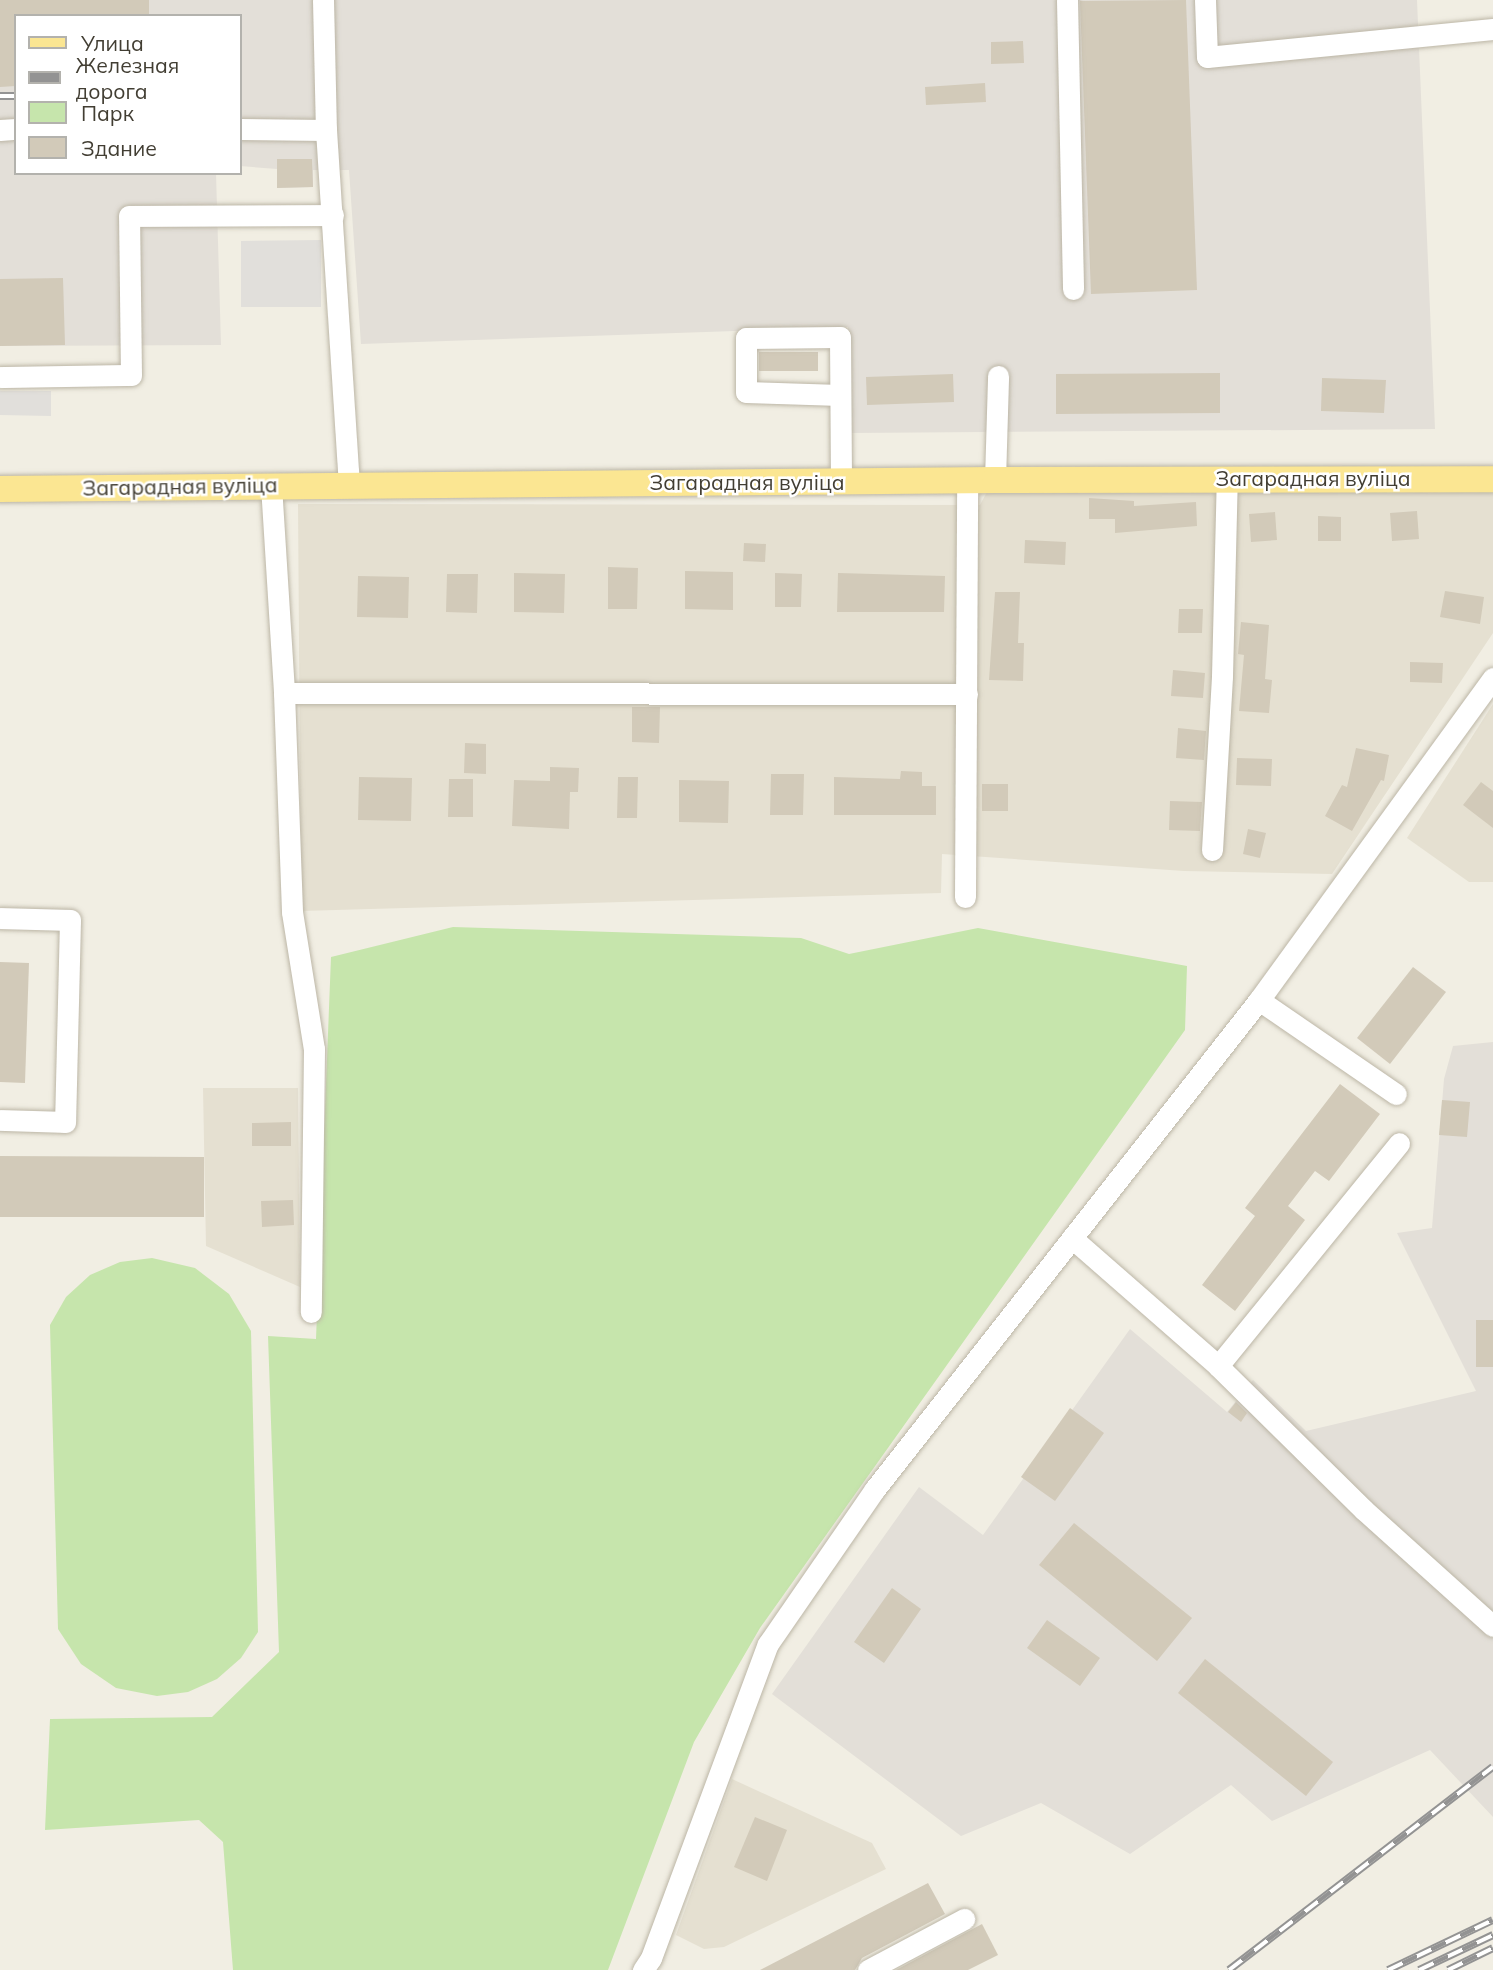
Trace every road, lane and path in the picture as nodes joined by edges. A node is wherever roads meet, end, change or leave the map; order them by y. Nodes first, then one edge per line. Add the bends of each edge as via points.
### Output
1 (323, 0) edge
2 (1067, 0) edge
3 (1205, 0) edge
4 (1493, 29) edge
5 (242, 129) edge
6 (326, 130) junction
7 (333, 215) junction
8 (1073, 289) dead end
9 (998, 376) dead end
10 (0, 377) edge
11 (839, 395) junction
12 (1227, 478) junction
13 (1493, 479) edge
14 (967, 480) junction
15 (995, 480) junction
16 (841, 482) junction
17 (271, 485) junction
18 (349, 485) junction
19 (0, 489) edge
20 (1493, 678) edge
21 (284, 693) junction
22 (967, 694) junction
23 (1212, 850) dead end
24 (965, 897) dead end
25 (0, 919) edge
26 (1259, 1000) junction
27 (1396, 1094) dead end
28 (0, 1119) edge
29 (1399, 1143) dead end
30 (1072, 1238) junction
31 (312, 1312) dead end
32 (1218, 1366) junction
33 (1493, 1626) edge
34 (964, 1919) dead end
35 (650, 1966) edge
36 (868, 1970) edge

1 - 6 street
2 - 8 street
3 - 4 street via 1207,57
5 - 6 street
6 - 7 street
7 - 10 street via 129,216 131,375
7 - 18 street
9 - 15 street
11 - 11 street via 840,337 746,338 746,392
11 - 16 street
12 - 13 main road, Загарадная вуліца
12 - 15 main road, Загарадная вуліца
12 - 23 street
14 - 15 main road, Загарадная вуліца
14 - 16 main road, Загарадная вуліца
14 - 22 street
16 - 18 main road, Загарадная вуліца
17 - 18 main road, Загарадная вуліца
17 - 19 main road, Загарадная вуліца
17 - 21 street
20 - 26 street
21 - 22 street
21 - 31 street via 292,912 314,1049
22 - 24 street
25 - 28 street via 70,920 65,1122
26 - 27 street
26 - 30 street
29 - 32 street
30 - 32 street
30 - 35 street via 875,1489 768,1644
32 - 33 street via 1363,1510
34 - 36 street

